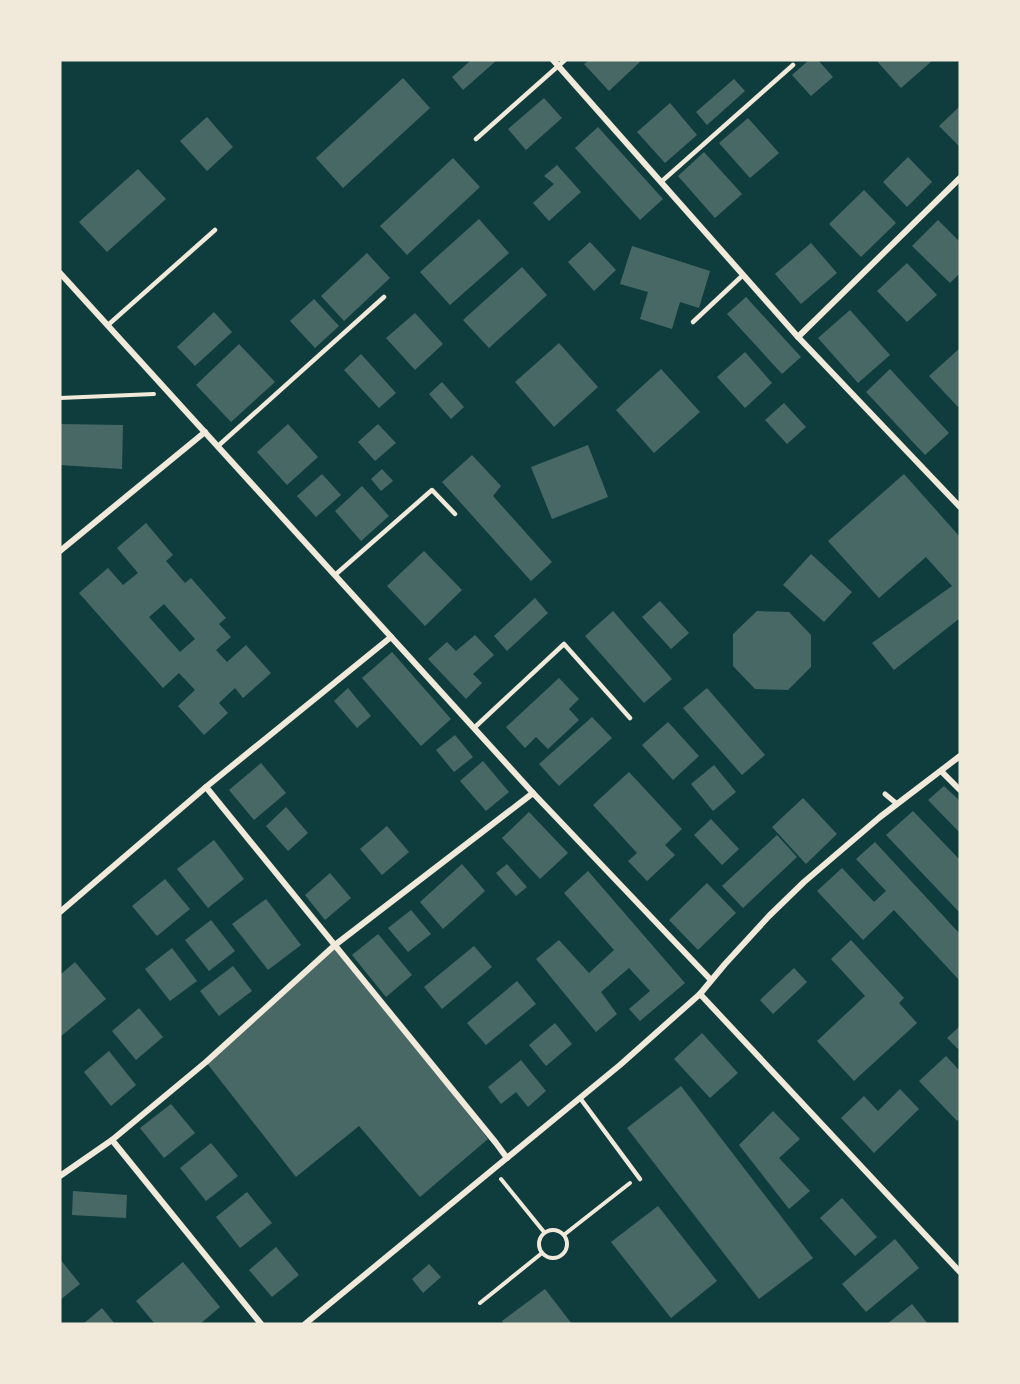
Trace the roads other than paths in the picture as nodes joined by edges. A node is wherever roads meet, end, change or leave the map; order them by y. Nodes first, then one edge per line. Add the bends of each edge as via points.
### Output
1 (553, 60) edge
2 (565, 60) edge
3 (793, 64) dead end
4 (558, 66) junction
5 (476, 139) dead end
6 (960, 178) edge
7 (661, 182) junction
8 (215, 230) dead end
9 (60, 273) edge
10 (743, 275) junction
11 (384, 297) dead end
12 (693, 322) dead end
13 (108, 326) junction
14 (798, 337) junction
15 (205, 432) junction
16 (218, 446) junction
17 (960, 507) edge
18 (455, 514) dead end
19 (60, 551) edge
20 (335, 575) junction
21 (391, 637) junction
22 (630, 718) dead end
23 (474, 728) junction
24 (960, 756) edge
25 (941, 771) junction
26 (206, 787) junction
27 (960, 790) edge
28 (533, 793) junction
29 (885, 794) dead end
30 (897, 804) junction
31 (60, 912) edge
32 (335, 945) junction
33 (711, 980) junction
34 (700, 994) junction
35 (580, 1098) junction
36 (112, 1140) junction
37 (507, 1158) junction
38 (60, 1176) edge
39 (640, 1179) dead end
40 (960, 1272) edge
41 (261, 1324) edge
42 (305, 1324) edge

1 - 4 street
2 - 4 lane
3 - 7 lane
4 - 5 lane
4 - 7 street
6 - 14 street
7 - 10 street
8 - 13 lane
9 - 13 street
10 - 12 lane
10 - 14 street
11 - 16 lane
13 - 15 street
14 - 17 street
15 - 16 street
15 - 19 street
16 - 20 street
18 - 20 lane via 432,490
20 - 21 street
21 - 23 street
21 - 26 street
22 - 23 lane via 564,644
23 - 28 street
24 - 25 street
25 - 27 street
25 - 30 street
26 - 31 street
26 - 32 street
28 - 32 street
28 - 33 street
29 - 30 street
30 - 33 street via 787,898
32 - 36 street via 206,1062
32 - 37 street
33 - 34 street
34 - 35 street
34 - 40 street
35 - 37 street
35 - 39 lane
36 - 38 street
36 - 41 street
37 - 42 street

